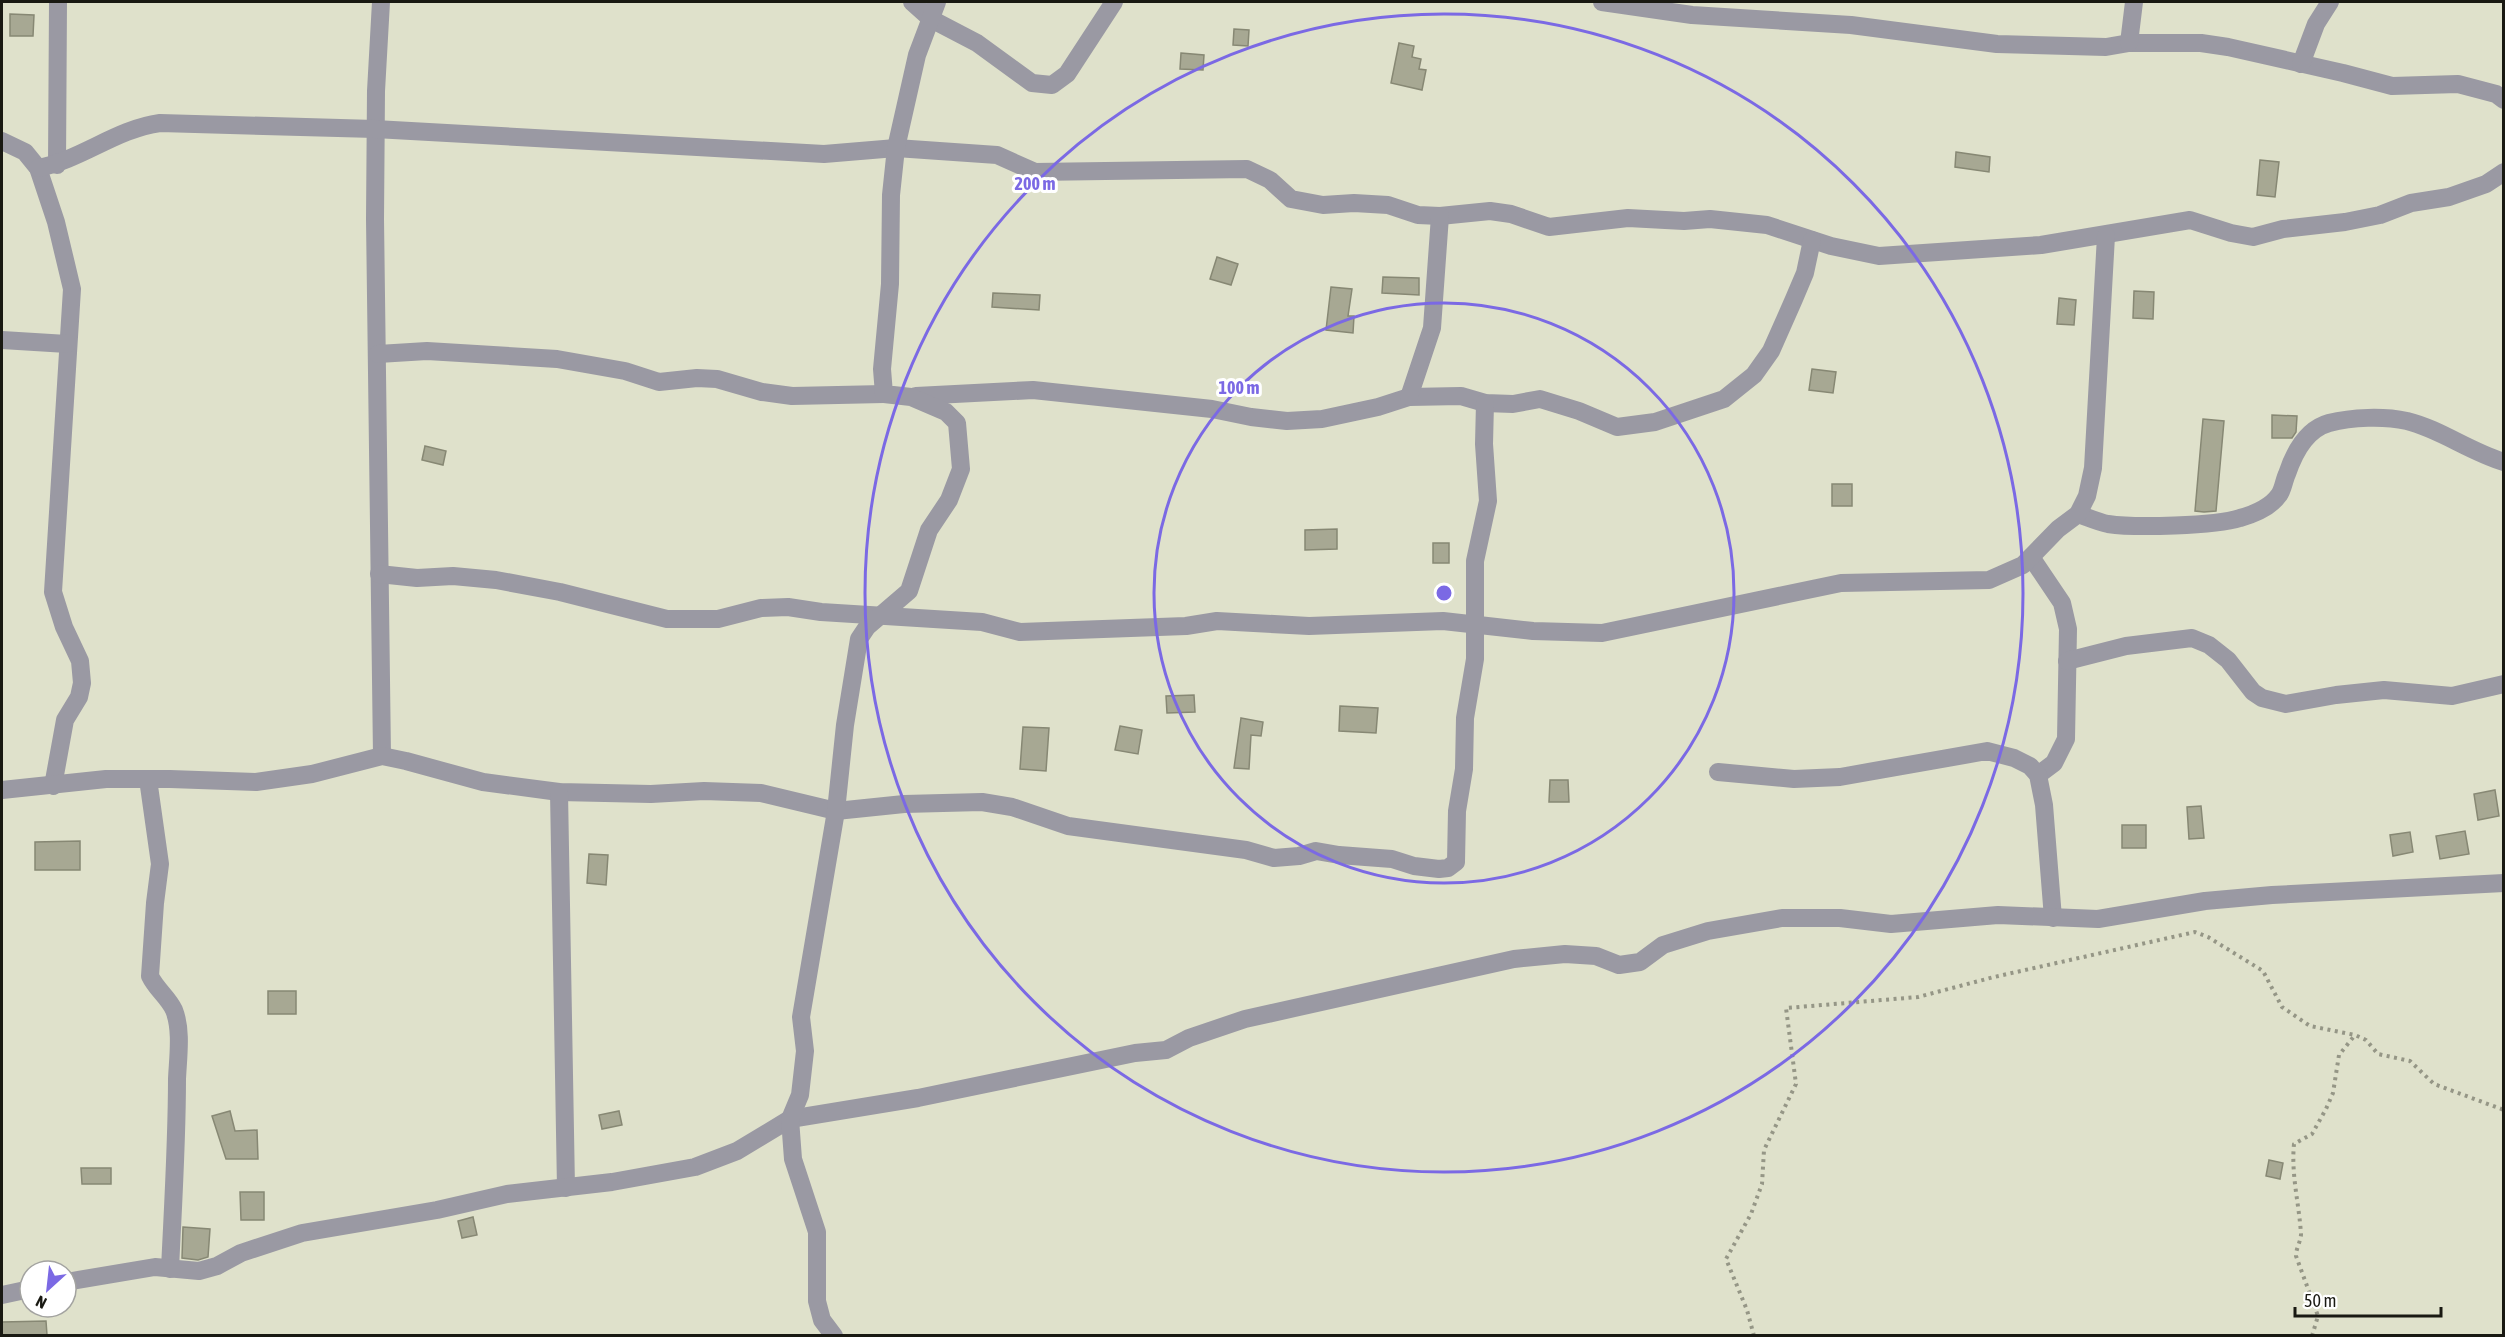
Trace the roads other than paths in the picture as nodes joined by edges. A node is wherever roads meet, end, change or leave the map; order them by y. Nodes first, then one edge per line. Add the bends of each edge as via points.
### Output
1 (58, 2) edge
2 (381, 2) edge
3 (912, 2) edge
4 (937, 2) edge
5 (1114, 2) edge
6 (1602, 2) edge
7 (2134, 2) edge
8 (2330, 2) edge
9 (931, 19) junction
10 (2129, 43) junction
11 (2301, 64) junction
12 (2501, 93) edge
13 (375, 129) junction
14 (2, 141) edge
15 (896, 148) junction
16 (57, 165) junction
17 (38, 168) junction
18 (2504, 172) edge
19 (1440, 216) junction
20 (2106, 236) junction
21 (1812, 240) junction
22 (2, 340) edge
23 (68, 344) junction
24 (378, 354) junction
25 (884, 394) junction
26 (911, 397) junction
27 (1409, 397) junction
28 (1485, 403) junction
29 (2504, 462) edge
30 (2078, 514) junction
31 (2031, 557) junction
32 (379, 574) junction
33 (881, 616) junction
34 (1474, 623) junction
35 (2067, 661) junction
36 (2504, 684) edge
37 (382, 756) junction
38 (1718, 772) dead end
39 (2038, 775) junction
40 (148, 779) junction
41 (53, 786) junction
42 (2, 790) edge
43 (559, 792) junction
44 (836, 811) junction
45 (2504, 883) edge
46 (2053, 918) junction
47 (790, 1119) junction
48 (566, 1188) junction
49 (170, 1269) junction
50 (78, 1280) edge
51 (18, 1292) edge
52 (2, 1295) edge
53 (834, 1335) edge

1 - 16 street
2 - 13 street
3 - 9 street
4 - 9 street
5 - 9 street via 1067,74 1052,85 1032,83 977,43
6 - 10 street via 1692,15 1851,25 1997,44 2106,47
7 - 10 street
8 - 11 street via 2316,24
9 - 15 street via 916,55
10 - 11 street via 2201,43
11 - 12 street via 2392,86 2458,84
13 - 15 street via 824,154
13 - 16 street via 160,123 124,132
13 - 24 street
14 - 17 street via 25,152
15 - 19 street via 996,155 1035,172 1247,169 1270,180 1291,199 1323,205 1388,205 1418,215
15 - 25 street via 882,369
16 - 17 street
17 - 23 street via 72,289
18 - 20 street via 2486,184 2449,197 2411,203 2345,222 2283,229 2253,237 2190,220
19 - 21 street via 1490,211 1549,227 1628,218 1710,219 1767,225
19 - 27 street via 1432,327
20 - 21 street via 2041,245 1879,256
20 - 30 street via 2092,468 2087,496
21 - 28 street via 1805,273 1770,351 1754,375 1724,399 1654,422 1617,427 1539,399 1513,404
22 - 23 street
23 - 41 street via 54,592 80,661 82,682 79,697 65,720
24 - 25 street via 427,351 557,359 617,369 659,382 717,380 792,396
24 - 32 street
25 - 26 street
26 - 27 street via 1033,390 1287,421 1322,419
26 - 33 street via 946,412 957,423 961,469 949,500 929,530 909,591
27 - 28 street via 1461,396
28 - 34 street via 1488,501 1475,561
29 - 30 street via 2408,421 2351,420 2328,423 2312,431 2290,465 2279,495 2264,510 2238,519 2107,524
30 - 31 street
31 - 34 street via 2023,565 1989,580 1841,583 1602,633 1533,631
31 - 35 street via 2062,603 2068,629
32 - 33 street via 496,580 667,619 718,619 761,608 788,607
32 - 37 street
33 - 34 street via 982,622 1020,632 1186,626 1217,621 1309,626
33 - 44 street via 859,639
34 - 44 street via 1475,659 1465,718 1456,862 1449,868 1316,851 1274,858 1246,850 1068,826 982,801
35 - 36 street via 2126,646 2192,638 2228,660 2253,692 2286,704 2384,690 2452,696
35 - 39 street via 2066,739 2054,763
37 - 40 street via 312,774 256,782
37 - 43 street via 483,782
38 - 39 street via 1794,779 1840,777 1987,751 2014,758
39 - 46 street
40 - 41 street via 106,779
40 - 49 street via 160,864 150,976 174,1010 178,1030
41 - 42 street
43 - 44 street via 761,793
43 - 48 street
44 - 47 street via 801,1017 805,1051 800,1095
45 - 46 street via 2272,895 2205,901 2098,919
46 - 47 street via 1998,915 1892,924 1840,918 1782,918 1708,931 1663,945 1640,962 1619,965 1596,956 1566,954 1514,959 1245,1019 1166,1050
47 - 48 street via 737,1151 695,1167
47 - 53 street via 793,1159 817,1232 817,1301 822,1320
48 - 49 street via 507,1194 302,1233 200,1271
49 - 50 street
51 - 52 street

